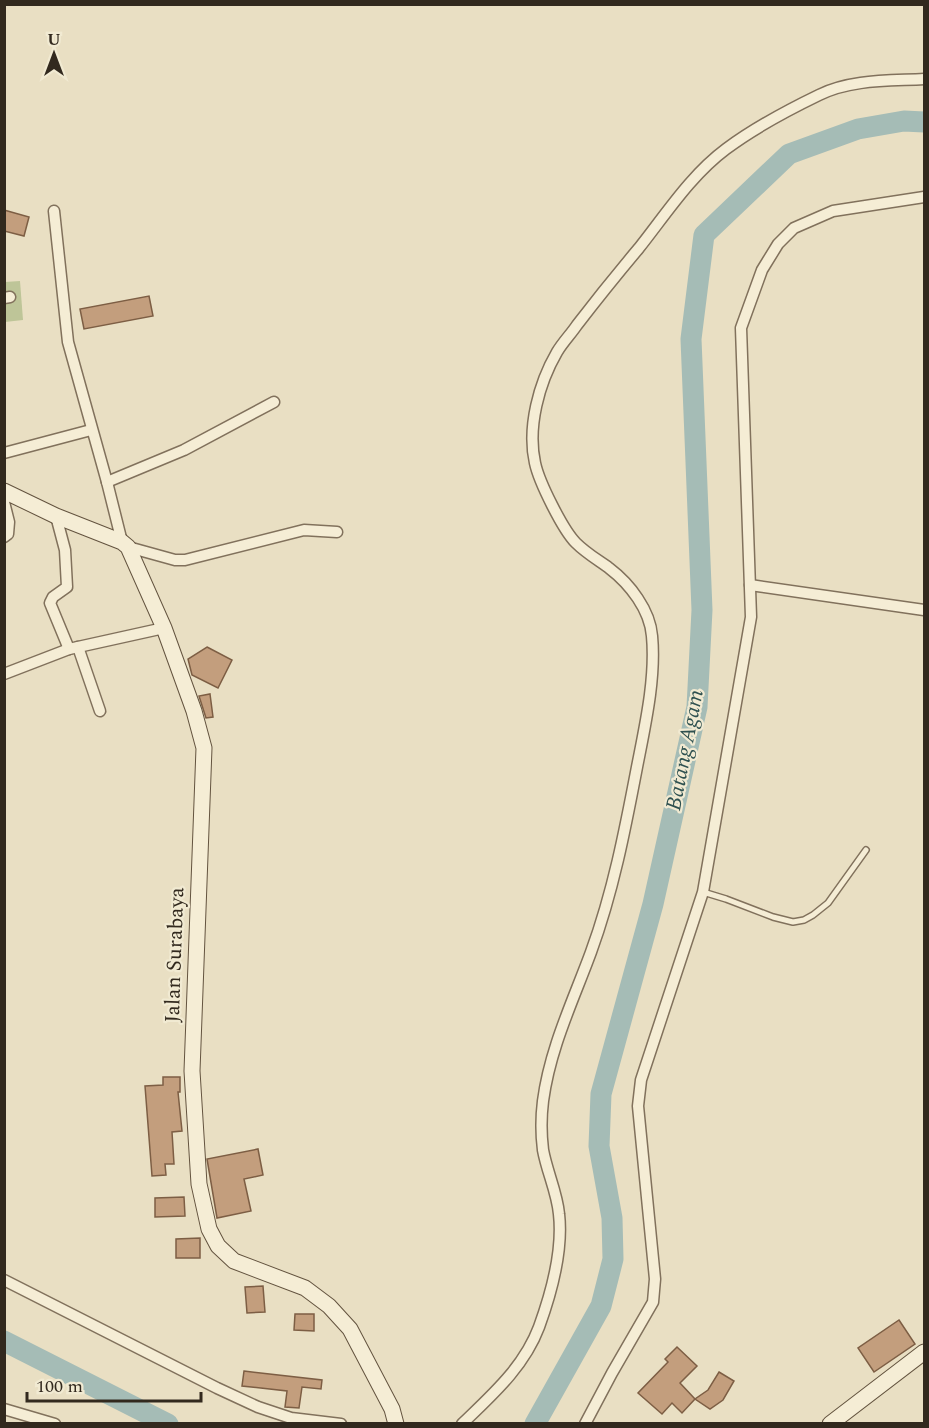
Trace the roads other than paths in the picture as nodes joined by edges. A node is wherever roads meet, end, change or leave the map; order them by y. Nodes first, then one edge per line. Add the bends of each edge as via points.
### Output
1 (924, 79) edge
2 (924, 197) edge
3 (54, 211) dead end
4 (274, 402) dead end
5 (92, 430) junction
6 (4, 453) edge
7 (108, 482) junction
8 (4, 491) edge
9 (4, 502) edge
10 (56, 516) junction
11 (337, 532) dead end
12 (4, 537) edge
13 (125, 545) junction
14 (750, 585) junction
15 (924, 610) edge
16 (164, 628) junction
17 (74, 648) junction
18 (4, 674) edge
19 (100, 711) dead end
20 (866, 850) dead end
21 (703, 892) junction
22 (4, 1280) edge
23 (924, 1352) edge
24 (4, 1409) edge
25 (55, 1424) edge
26 (341, 1424) edge
27 (396, 1424) edge
28 (462, 1424) edge
29 (585, 1424) edge
30 (830, 1424) edge

1 - 28 street via 839,87 820,94 725,150 693,180 588,311 557,352 542,385 533,445 540,477 571,538 626,582 642,606 653,639 652,661 648,709 621,852 604,913 548,1071 541,1132 559,1213 558,1256 538,1328 527,1352 500,1388
2 - 14 street via 833,212 794,228 778,244 762,270 741,328
3 - 5 street via 68,342
4 - 7 street via 184,450
5 - 6 street
5 - 7 street
7 - 13 street
8 - 10 street
9 - 12 street via 9,522
10 - 13 street
10 - 17 street via 65,550 67,587 50,603
11 - 13 street via 304,530 186,560
13 - 16 street, Jalan Surabaya
14 - 15 street
14 - 21 street via 751,617
16 - 17 street
16 - 27 street, Jalan Surabaya via 204,748 192,1071 199,1184 209,1229 218,1246 234,1261 305,1288 329,1306 350,1329
17 - 18 street
17 - 19 street
20 - 21 lane via 828,903 804,920 793,922 773,917
21 - 29 street via 641,1080 640,1139 655,1279 653,1302
22 - 26 street via 258,1407 291,1418
23 - 30 street
24 - 25 street

